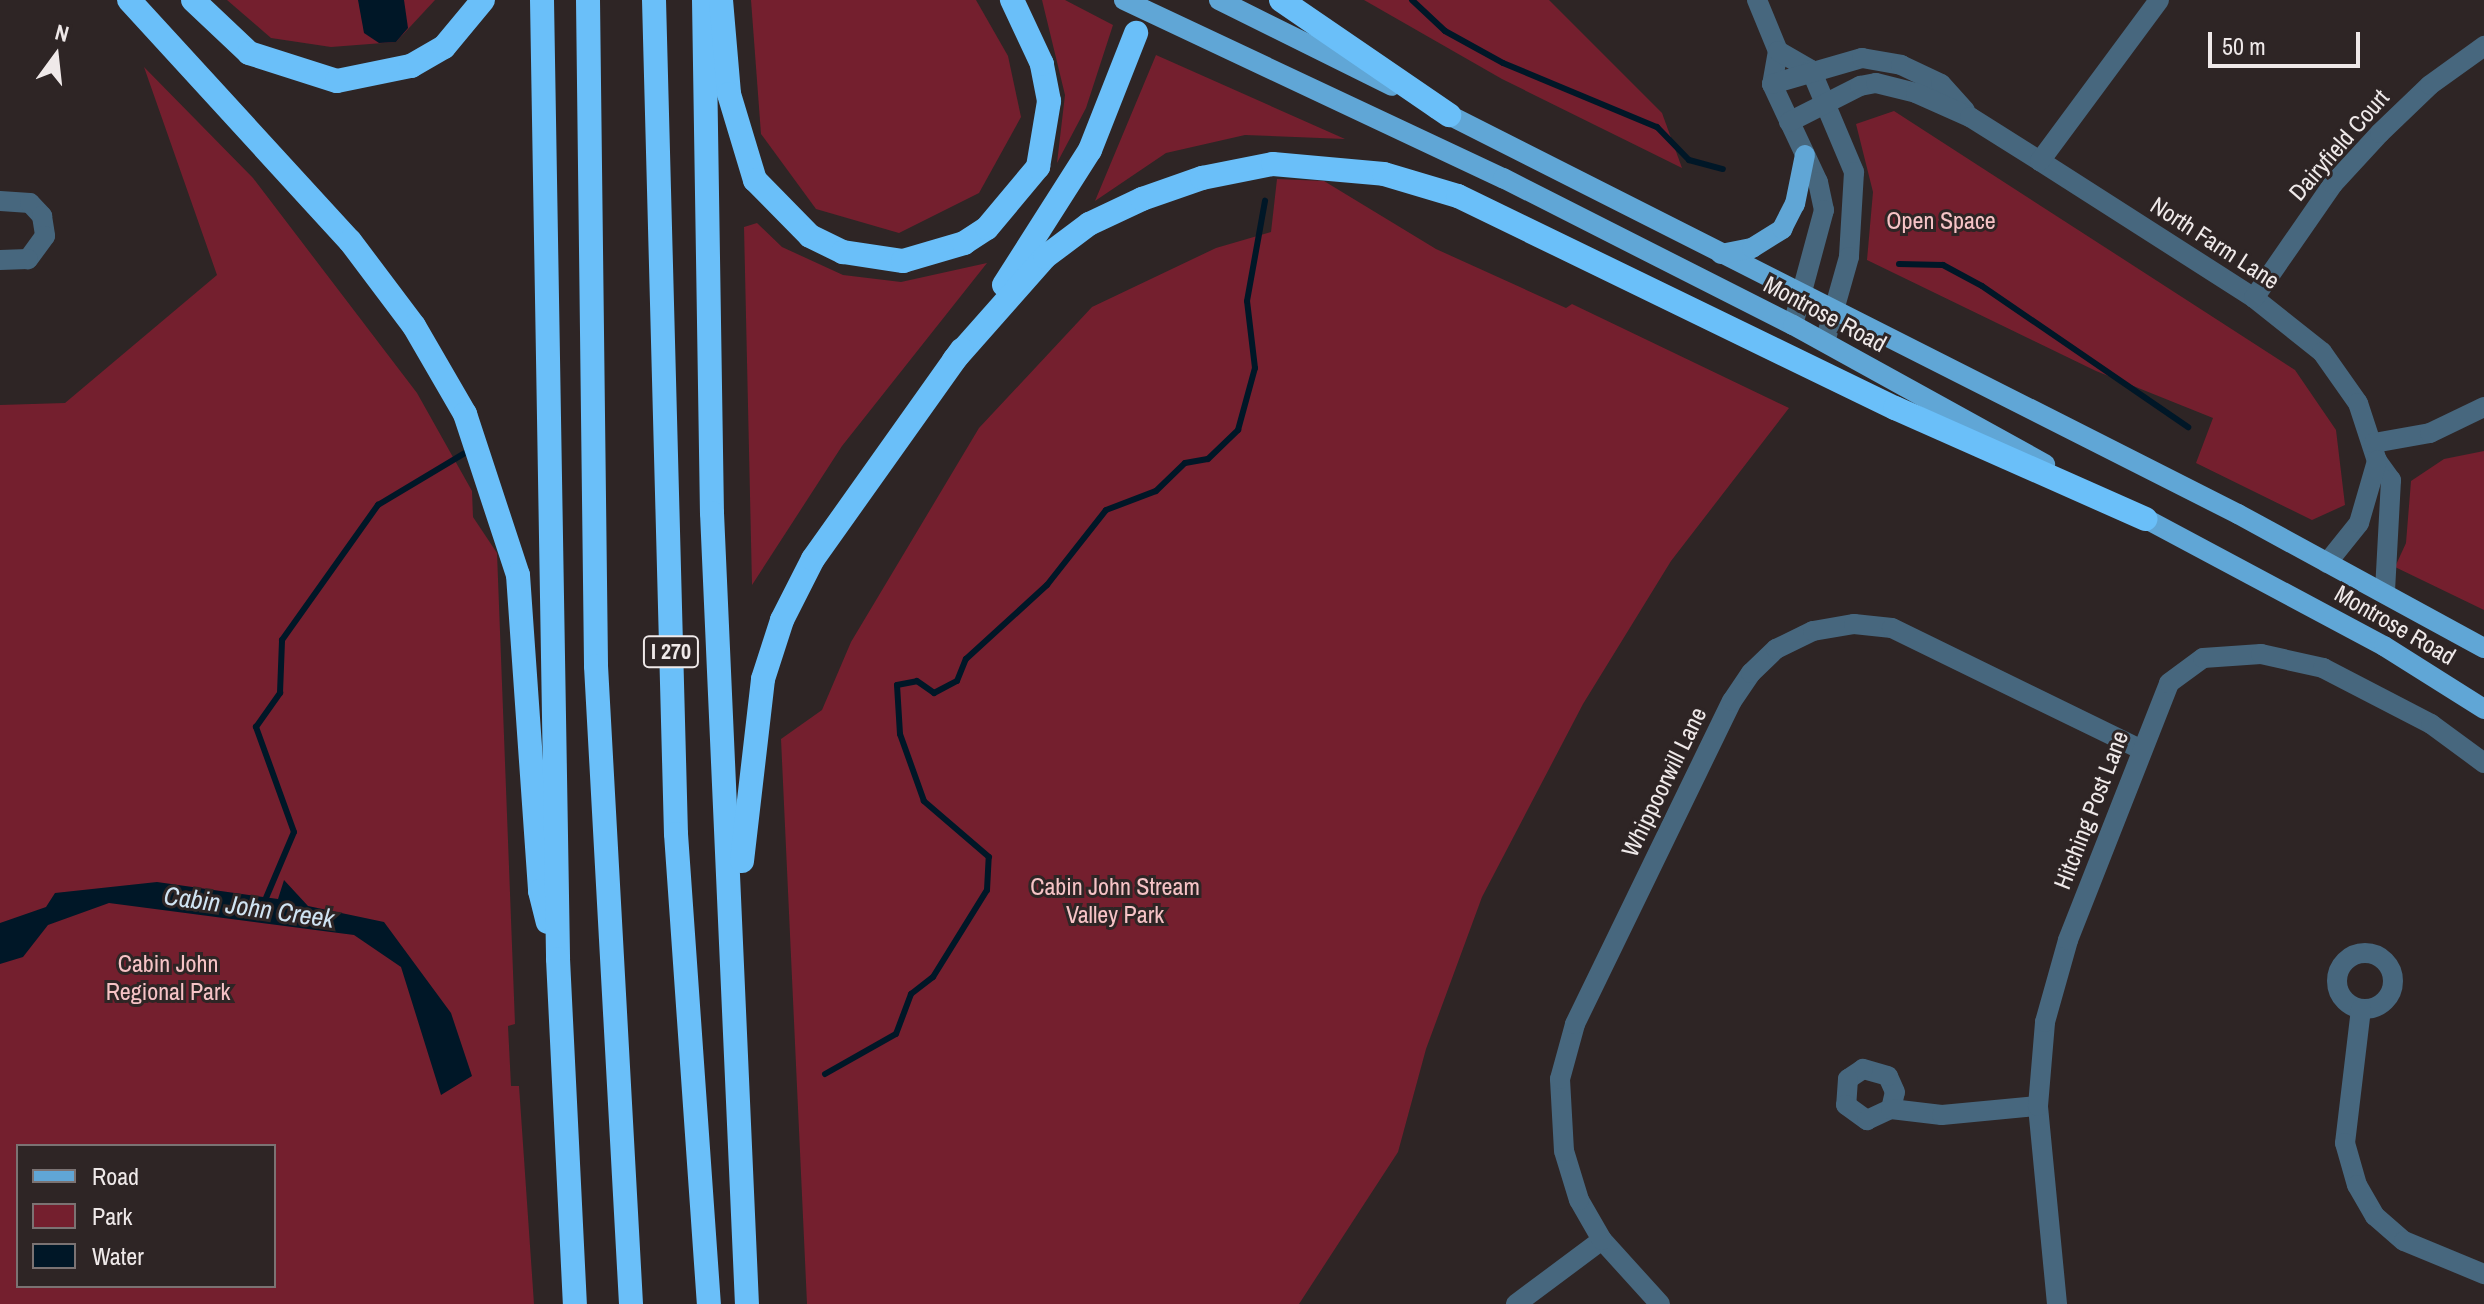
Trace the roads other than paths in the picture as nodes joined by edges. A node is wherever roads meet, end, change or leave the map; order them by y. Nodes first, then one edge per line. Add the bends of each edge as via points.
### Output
1 (129, 0) edge
2 (193, 0) edge
3 (483, 0) edge
4 (542, 0) edge
5 (588, 0) edge
6 (654, 0) edge
7 (704, 0) edge
8 (721, 0) edge
9 (1012, 0) edge
10 (1124, 0) edge
11 (1219, 0) edge
12 (1281, 0) edge
13 (1757, 0) edge
14 (2159, 0) edge
15 (1136, 33) dead end
16 (2484, 46) edge
17 (1778, 51) junction
18 (1811, 70) junction
19 (1772, 84) junction
20 (1826, 104) junction
21 (1449, 115) junction
22 (1970, 117) junction
23 (1789, 122) junction
24 (1805, 155) junction
25 (2040, 161) junction
26 (0, 201) edge
27 (1721, 254) junction
28 (0, 260) edge
29 (1804, 296) junction
30 (2254, 298) junction
31 (1837, 312) junction
32 (1793, 325) junction
33 (1825, 342) junction
34 (954, 360) junction
35 (2484, 407) edge
36 (2375, 452) junction
37 (2145, 519) junction
38 (2327, 563) junction
39 (2385, 591) junction
40 (2484, 648) edge
41 (2484, 709) edge
42 (2142, 750) junction
43 (2484, 763) edge
44 (733, 940) junction
45 (558, 959) junction
46 (2361, 1009) dead end
47 (2038, 1106) junction
48 (1891, 1109) dead end
49 (1602, 1240) junction
50 (2484, 1274) edge
51 (575, 1304) edge
52 (631, 1304) edge
53 (709, 1304) edge
54 (747, 1304) edge
55 (1516, 1304) edge
56 (1660, 1304) edge
57 (2057, 1304) edge

1 - 45 highway via 350,241 414,326 465,414 518,575 540,891
2 - 3 highway via 249,53 337,81 411,66 444,47
4 - 45 highway via 540,166
5 - 52 highway via 596,666
6 - 53 highway, I 270 via 676,834
7 - 44 highway, I 270 via 712,513
8 - 9 highway via 729,94 755,180 810,236 843,252 903,261 964,243 987,228 1038,167 1049,101 1038,52
10 - 32 main road, Montrose Road via 1503,178
11 - 21 main road, Montrose Road
12 - 21 highway
13 - 17 street
14 - 25 street
15 - 34 highway via 1090,150
16 - 30 street, Dairyfield Court via 2430,85 2361,154
17 - 18 street
17 - 19 street
18 - 19 street, North Farm Lane
18 - 20 street
18 - 22 street, North Farm Lane via 1862,58 1901,65 1941,84
19 - 23 street
20 - 22 street, North Farm Lane via 1876,83
20 - 23 street, North Farm Lane
20 - 31 street via 1854,172 1855,212
21 - 27 main road, Montrose Road
22 - 25 street, North Farm Lane
23 - 24 street
24 - 27 main road via 1795,204 1782,229 1752,248
24 - 29 street via 1824,210
25 - 30 street, North Farm Lane
26 - 28 street via 30,203 42,216 45,236 28,259
27 - 29 main road, Montrose Road
29 - 31 main road, Montrose Road
29 - 32 street
30 - 36 street, North Farm Lane via 2322,352 2358,403
31 - 33 street
31 - 38 main road, Montrose Road
32 - 33 main road, Montrose Road
33 - 37 main road, Montrose Road
34 - 37 highway via 1045,257 1089,224 1202,178 1273,164 1333,167 1384,174 1458,196 1895,408
34 - 44 highway via 813,559 782,620 763,679
35 - 36 street
36 - 38 street via 2359,523
36 - 39 street, North Farm Lane via 2391,480
37 - 41 main road, Montrose Road via 2384,646
38 - 39 main road, Montrose Road
39 - 40 main road, Montrose Road
42 - 43 street, Hitching Post Lane via 2169,683 2185,669 2203,658 2261,654 2323,668 2431,724
42 - 47 street, Hitching Post Lane via 2052,990
42 - 49 street, Whippoorwill Lane via 1892,628 1834,625 1791,639 1763,660 1732,701 1564,1057 1564,1151 1579,1200
44 - 54 highway, I 270
45 - 51 highway
46 - 50 street via 2345,1143 2357,1185 2375,1216 2404,1241
47 - 48 street via 1942,1115
47 - 57 street, Hitching Post Lane
49 - 55 street
49 - 56 street, Whippoorwill Lane

